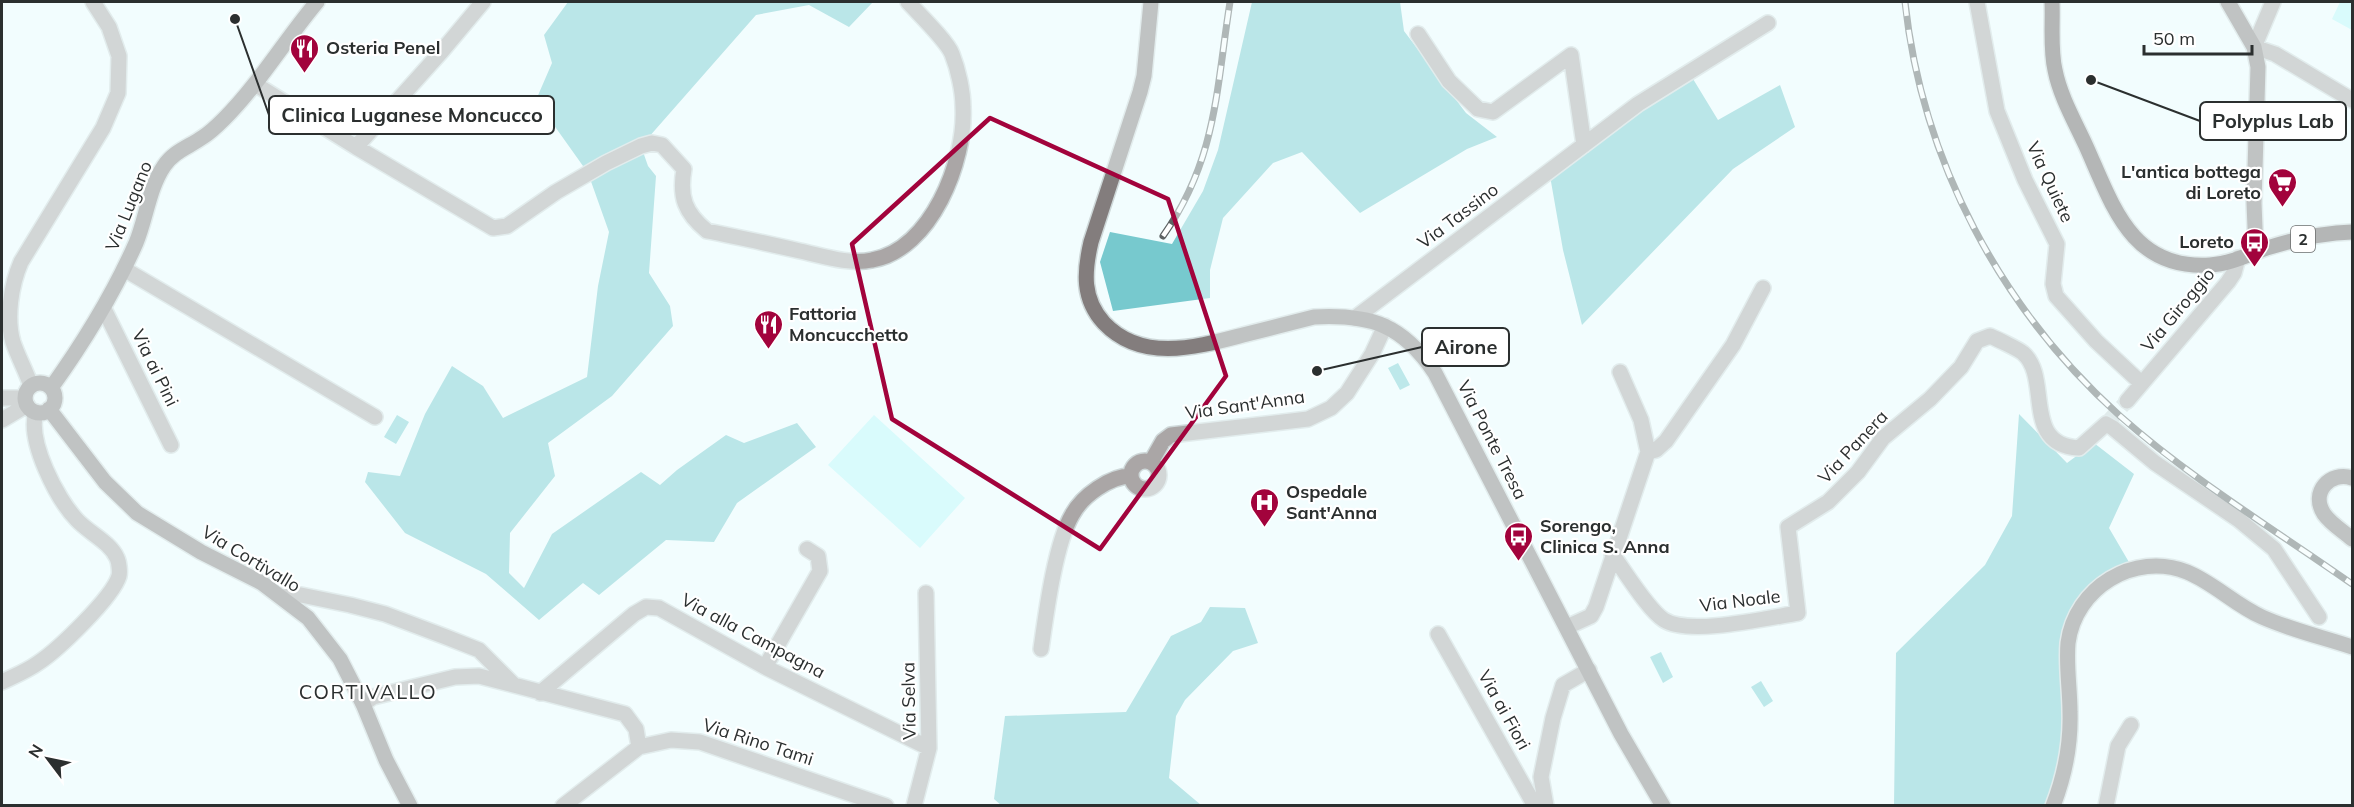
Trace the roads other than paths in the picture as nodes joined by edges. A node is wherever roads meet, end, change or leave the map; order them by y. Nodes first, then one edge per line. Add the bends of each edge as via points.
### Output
1 (93, 2) edge
2 (317, 2) edge
3 (483, 2) edge
4 (908, 2) edge
5 (1151, 2) edge
6 (1977, 2) edge
7 (2052, 2) edge
8 (2228, 2) edge
9 (2273, 2) edge
10 (1768, 23) dead end
11 (1418, 34) dead end
12 (2254, 47) junction
13 (255, 84) junction
14 (2352, 100) edge
15 (1584, 145) junction
16 (356, 147) junction
17 (2352, 232) edge
18 (2256, 252) junction
19 (2238, 258) junction
20 (124, 269) junction
21 (1763, 288) dead end
22 (104, 309) junction
23 (1355, 318) junction
24 (1385, 326) junction
25 (1620, 372) dead end
26 (2141, 383) junction
27 (2, 398) edge
28 (2127, 401) tunnel mouth
29 (34, 402) junction
30 (375, 417) dead end
31 (2, 420) edge
32 (171, 445) dead end
33 (1648, 452) junction
34 (1151, 462) junction
35 (1131, 476) junction
36 (2352, 478) edge
37 (2352, 539) edge
38 (807, 549) dead end
39 (1612, 554) junction
40 (926, 593) dead end
41 (283, 597) junction
42 (1798, 613) joint
43 (2319, 617) dead end
44 (1567, 627) junction
45 (1438, 634) dead end
46 (2352, 647) edge
47 (1041, 649) dead end
48 (765, 667) junction
49 (1589, 670) junction
50 (2, 682) edge
51 (513, 684) junction
52 (540, 693) junction
53 (363, 704) junction
54 (2131, 725) dead end
55 (639, 747) junction
56 (929, 748) junction
57 (410, 806) edge
58 (563, 806) edge
59 (886, 806) edge
60 (914, 806) edge
61 (1535, 806) edge
62 (1546, 806) edge
63 (1663, 806) edge
64 (2053, 806) edge
65 (2106, 806) edge

1 - 29 street, Via Cortivallo via 109,27 119,56 118,93 103,128 21,262 10,301 13,341
2 - 13 main road, Via Lugano
3 - 16 street
4 - 16 street via 951,52 963,107 960,144 946,190 924,227 895,253 879,259 839,260 707,231 693,219 684,202 684,169 662,145 641,146 606,163 507,226 493,228
5 - 23 main road, Via Ponte Tresa via 1144,76 1091,242 1085,279 1096,315 1123,339 1176,350 1314,317
6 - 26 street, Via Quiete via 1997,111 2057,244 2053,284 2056,296
7 - 19 main road, 2 via 2054,70 2118,217 2148,251 2163,258 2198,265
8 - 12 main road
9 - 12 street
10 - 15 street, Via Tassino via 1647,98
11 - 15 street via 1449,81 1478,109 1493,112 1571,55
12 - 14 street via 2275,54
12 - 18 main road via 2258,77
13 - 16 street
13 - 20 main road, Via Lugano via 211,131 176,152 163,167
15 - 23 street, Via Tassino
17 - 18 main road, 2 via 2318,235
18 - 19 main road, 2
19 - 26 street, Via Giroggio via 2228,282
20 - 22 main road, Via Lugano
20 - 30 street, Via Lugano
21 - 33 street via 1733,345 1666,441
22 - 29 main road, Via Lugano via 51,388 44,383
22 - 32 street, Via ai Pini
23 - 24 main road, Via Ponte Tresa
24 - 34 street, Via Sant'Anna via 1361,373 1330,408 1308,419 1171,435 1162,441
24 - 44 main road, Via Ponte Tresa via 1417,347 1435,373
25 - 33 street via 1641,420
26 - 28 street
27 - 29 street
29 - 31 street
29 - 41 main road, Via Cortivallo via 137,513
29 - 50 street via 34,431 57,491 77,520 118,558 120,574 94,610 56,650
33 - 39 street
34 - 35 street via 1136,464
34 - 35 street via 1158,473 1153,485 1141,488
35 - 47 street via 1111,480 1072,514 1056,566
36 - 37 main road via 2339,476 2330,480 2319,499 2328,519
38 - 48 street via 818,556 820,571
39 - 42 street, Via Noale via 1654,610 1664,620 1676,624 1705,627
39 - 44 street via 1591,616
40 - 56 street, Via Selva
41 - 51 street via 301,595 350,605 446,637 479,650
41 - 53 main road, Via Cortivallo via 323,635
42 - 43 street, Via Panera via 1788,527 1828,502 1858,472 1883,438 1961,367 1977,341 1990,336 2024,354 2034,373 2041,414 2051,437 2063,447 2079,448 2106,424 2274,549
44 - 49 main road, Via Ponte Tresa
45 - 61 street, Via ai Fiori
46 - 64 main road via 2260,616 2186,572 2156,566 2110,578 2088,596 2071,630 2070,733
48 - 52 street, Via alla Campagna via 658,608 646,607
48 - 56 street, Via alla Campagna
49 - 62 street via 1563,685 1541,777
49 - 63 main road, Via Ponte Tresa
51 - 52 street
51 - 53 street via 479,676 454,677 373,697
52 - 55 street via 625,714 636,729
53 - 57 main road, Via Cortivallo
54 - 65 street via 2118,746
55 - 58 street, Via Rino Tami
55 - 59 street, Via Rino Tami via 671,740 700,742
56 - 60 street, Via Selva

